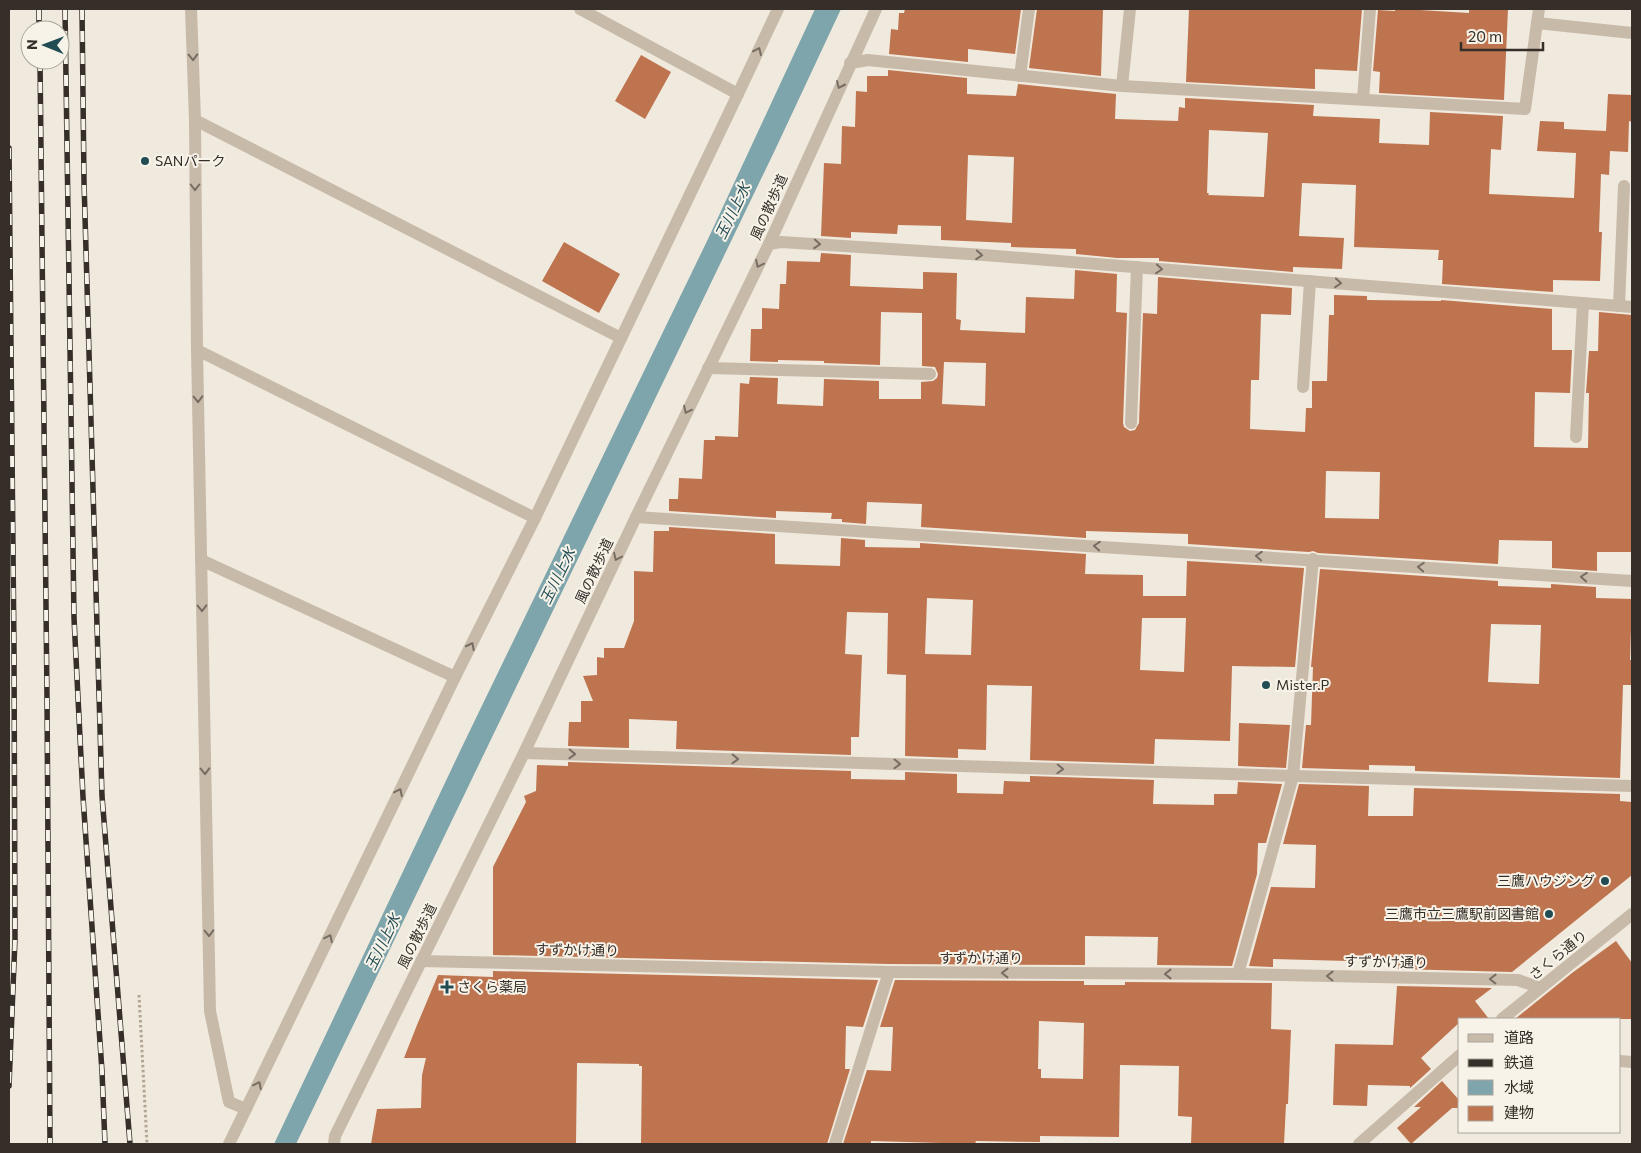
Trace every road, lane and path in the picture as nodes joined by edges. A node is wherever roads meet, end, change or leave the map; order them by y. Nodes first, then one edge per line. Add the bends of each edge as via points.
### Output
1 (191, 9) edge
2 (580, 9) edge
3 (778, 9) edge
4 (876, 9) edge
5 (1028, 9) edge
6 (1130, 9) edge
7 (1370, 9) edge
8 (1539, 9) edge
9 (1537, 23) junction
10 (1632, 33) edge
11 (850, 63) junction
12 (1020, 76) junction
13 (1122, 86) junction
14 (738, 94) junction
15 (1363, 100) junction
16 (195, 120) junction
17 (1624, 186) dead end
18 (769, 244) junction
19 (1137, 267) junction
20 (1310, 281) junction
21 (1583, 303) junction
22 (1619, 306) junction
23 (1632, 307) edge
24 (621, 338) junction
25 (197, 350) junction
26 (708, 368) junction
27 (930, 374) dead end
28 (1303, 387) dead end
29 (1131, 423) dead end
30 (1576, 437) dead end
31 (636, 517) junction
32 (535, 518) junction
33 (1313, 559) junction
34 (201, 560) junction
35 (1632, 581) edge
36 (455, 677) junction
37 (524, 753) junction
38 (1293, 776) junction
39 (1632, 786) edge
40 (1632, 914) edge
41 (421, 961) junction
42 (889, 972) junction
43 (1238, 974) junction
44 (1540, 988) junction
45 (139, 995) dead end
46 (1503, 1018) edge
47 (1458, 1058) edge
48 (246, 1110) junction
49 (147, 1144) edge
50 (229, 1144) edge
51 (334, 1144) edge
52 (834, 1144) edge
53 (1359, 1144) edge

1 -> 16 street
2 - 14 street
14 -> 3 street
4 - 11 street, 風の散歩道
5 - 12 street
6 - 13 street
7 - 15 street
8 - 9 street
9 - 10 street
9 - 15 street via 1525,109
11 - 12 street via 868,60
11 -> 18 street, 風の散歩道
12 - 13 street
13 - 15 street
14 - 24 street
16 - 24 street
16 -> 25 street
17 - 22 street
18 -> 19 street via 782,242
18 -> 26 street, 風の散歩道
19 -> 20 street
19 - 29 street
20 -> 21 street
20 - 28 street
21 - 22 street
21 - 30 street
22 - 23 street
24 - 32 street
25 - 32 street
25 -> 34 street
26 - 27 street
26 -> 31 street, 風の散歩道
33 -> 31 street
31 -> 37 street, 風の散歩道
36 -> 32 street
35 -> 33 street
33 - 38 street
34 - 36 street
34 -> 48 street via 210,1012 229,1102
48 -> 36 street
37 -> 38 street
37 - 41 street, 風の散歩道
38 - 39 street
38 - 43 street
40 - 44 street, さくら通り
41 - 42 street, すずかけ通り
41 - 51 street, 風の散歩道 via 335,1136
43 -> 42 street, すずかけ通り
42 - 52 street
44 -> 43 street, すずかけ通り via 1518,980
44 - 46 street, さくら通り
45 - 49 path
47 - 53 street
48 - 50 street

